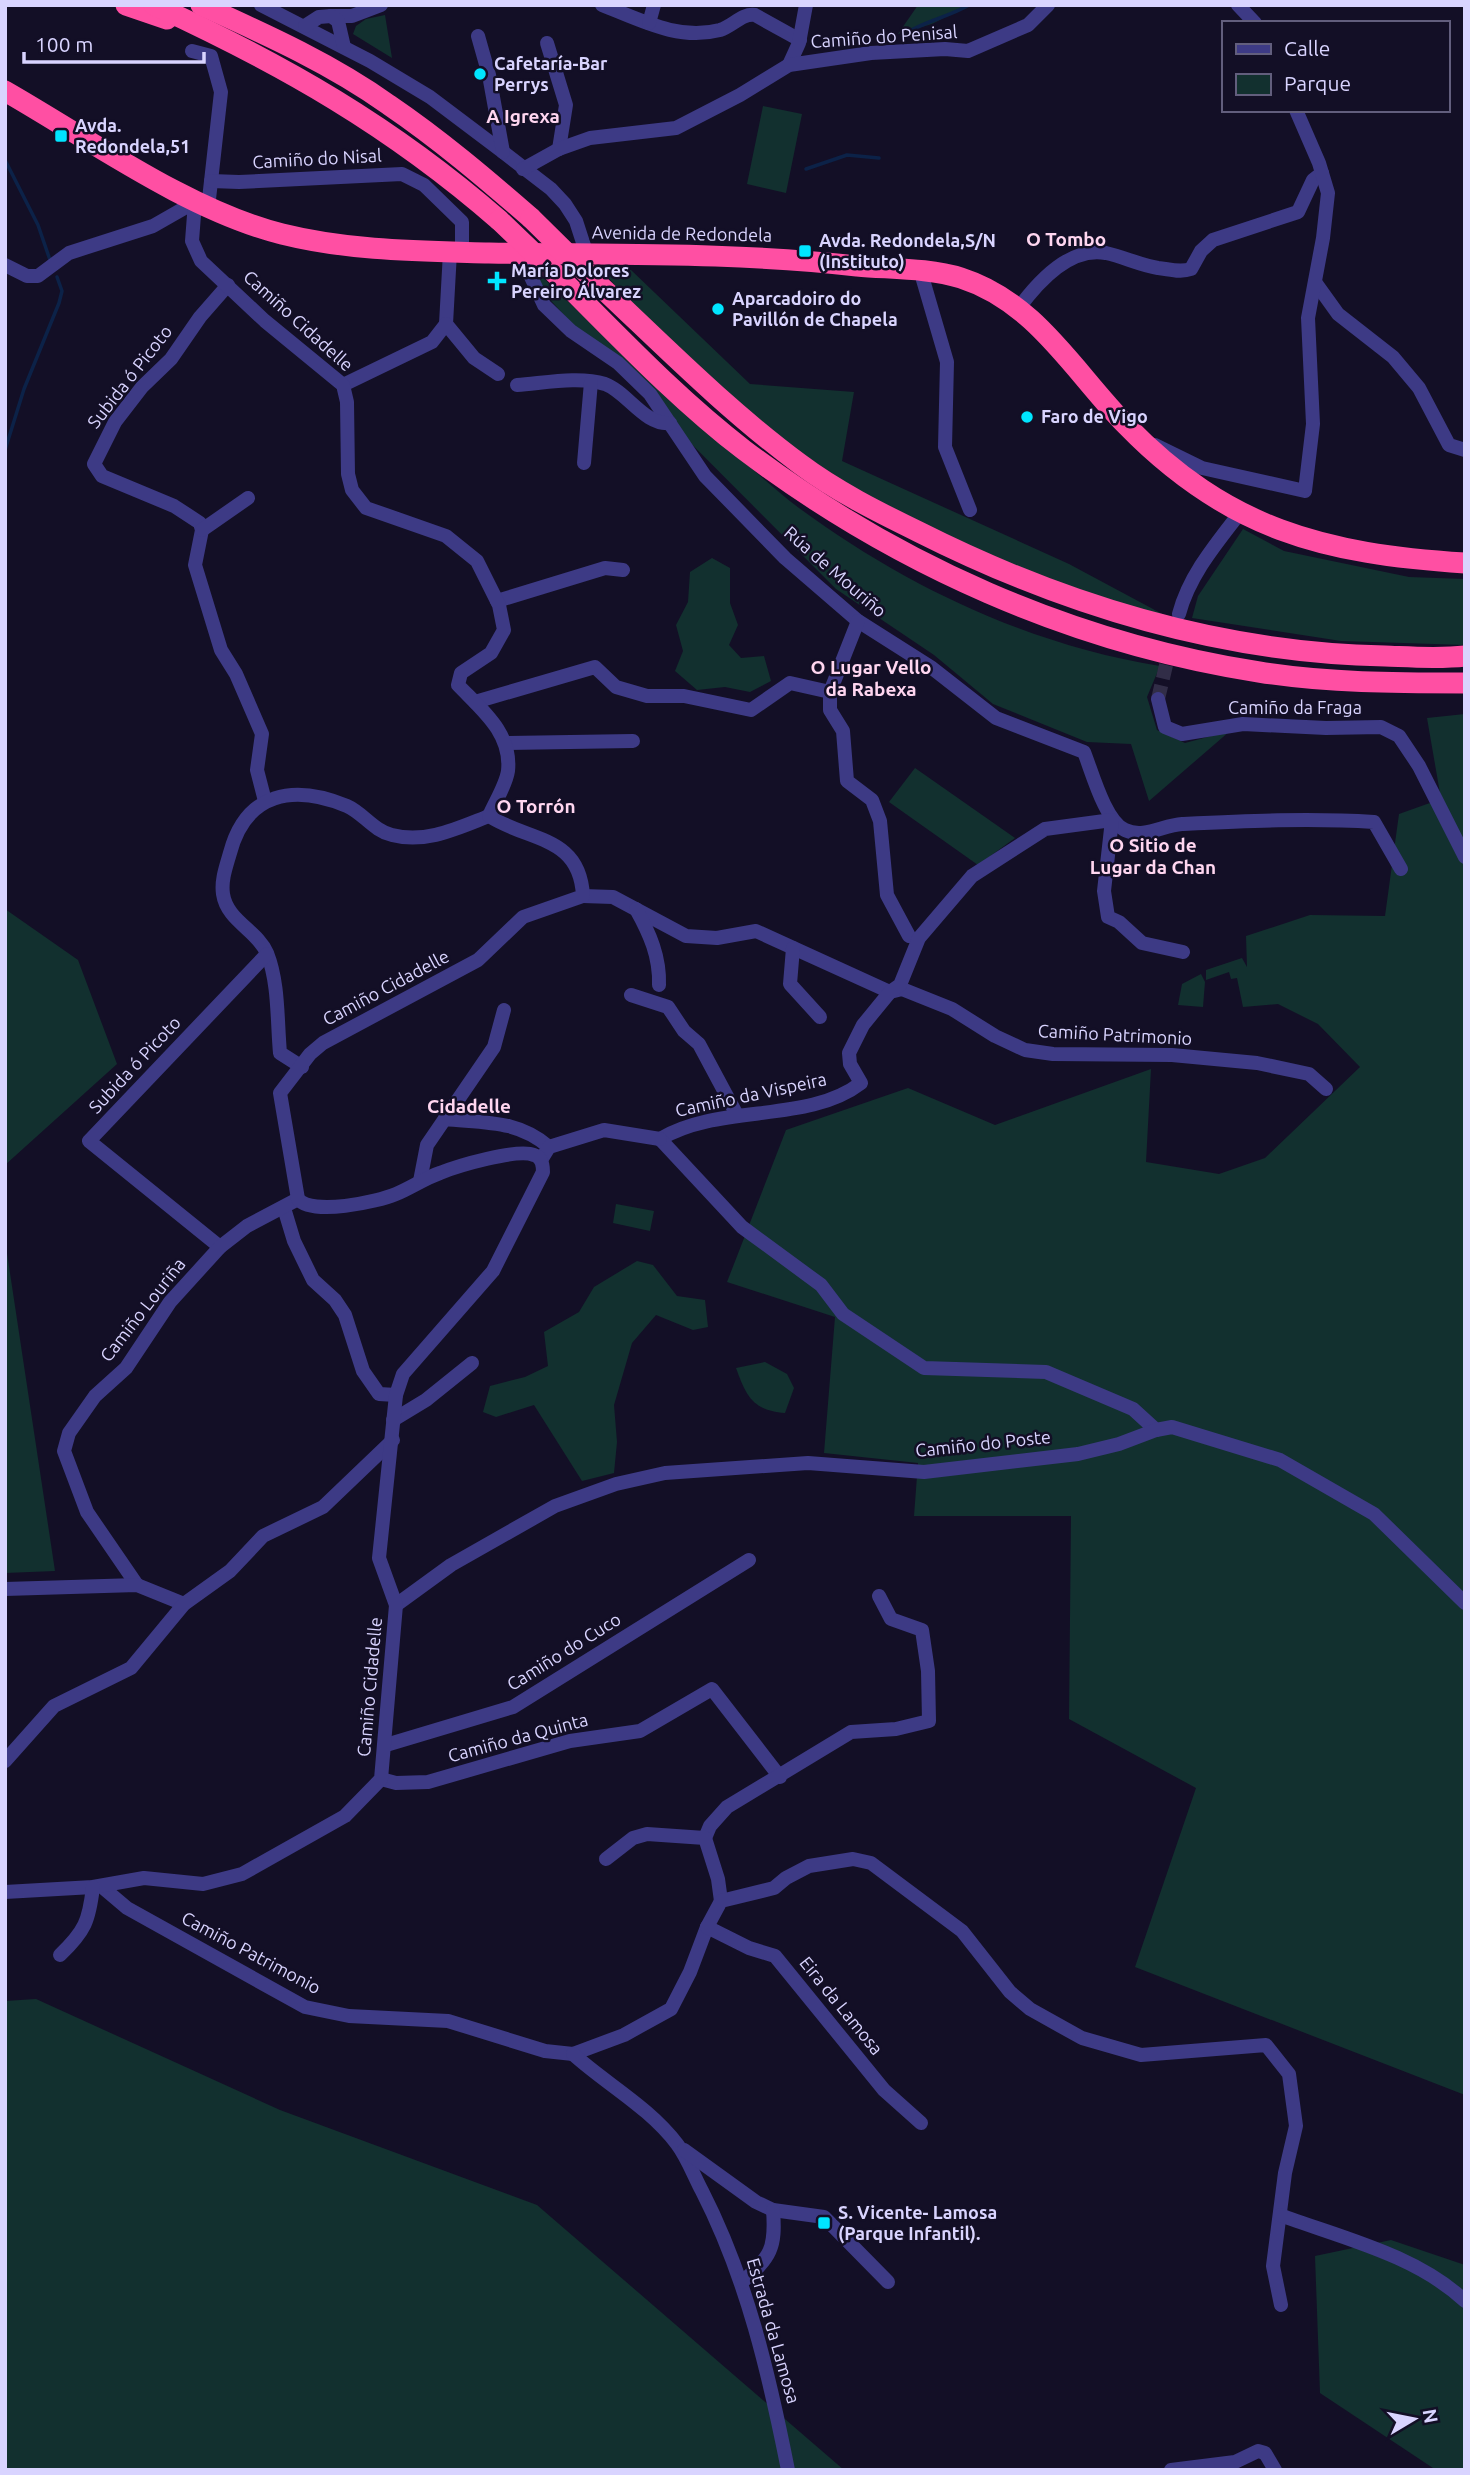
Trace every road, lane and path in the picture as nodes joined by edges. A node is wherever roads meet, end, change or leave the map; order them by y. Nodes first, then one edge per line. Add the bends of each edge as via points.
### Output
1 (126, 5) edge
2 (154, 5) edge
3 (201, 5) edge
4 (381, 5) edge
5 (602, 5) edge
6 (654, 5) edge
7 (806, 5) edge
8 (1048, 5) edge
9 (1238, 5) edge
10 (267, 6) edge
11 (335, 21) junction
12 (1253, 21) edge
13 (649, 23) junction
14 (305, 26) junction
15 (217, 34) junction
16 (478, 36) dead end
17 (800, 40) junction
18 (547, 43) dead end
19 (344, 47) junction
20 (192, 51) dead end
21 (789, 65) junction
22 (5, 91) edge
23 (1297, 112) edge
24 (559, 149) junction
25 (503, 152) junction
26 (523, 169) junction
27 (1322, 173) junction
28 (211, 181) junction
29 (201, 205) junction
30 (456, 252) junction
31 (520, 253) junction
32 (587, 255) junction
33 (5, 265) edge
34 (921, 273) junction
35 (1315, 282) junction
36 (228, 285) junction
37 (1018, 309) junction
38 (446, 324) junction
39 (498, 374) dead end
40 (591, 382) junction
41 (343, 385) junction
42 (517, 385) dead end
43 (670, 423) junction
44 (1139, 438) junction
45 (1465, 450) edge
46 (584, 463) dead end
47 (248, 498) dead end
48 (970, 510) dead end
49 (1239, 514) junction
50 (202, 530) junction
51 (1465, 563) edge
52 (623, 570) dead end
53 (497, 601) junction
54 (1178, 614) tunnel mouth
55 (858, 621) junction
56 (1465, 656) edge
57 (1465, 683) edge
58 (830, 692) junction
59 (1158, 699) tunnel mouth
60 (475, 702) junction
61 (633, 741) dead end
62 (507, 743) junction
63 (265, 801) junction
64 (489, 816) junction
65 (1112, 820) junction
66 (1465, 857) edge
67 (1401, 869) dead end
68 (583, 896) junction
69 (636, 909) junction
70 (909, 936) dead end
71 (793, 948) junction
72 (1183, 952) dead end
73 (267, 954) junction
74 (659, 985) dead end
75 (890, 992) junction
76 (631, 995) dead end
77 (505, 1010) dead end
78 (820, 1017) dead end
79 (302, 1068) junction
80 (1326, 1089) dead end
81 (737, 1115) junction
82 (445, 1119) junction
83 (660, 1139) junction
84 (549, 1147) junction
85 (541, 1160) junction
86 (420, 1181) junction
87 (298, 1199) junction
88 (284, 1208) junction
89 (220, 1247) junction
90 (472, 1363) dead end
91 (396, 1395) junction
92 (394, 1420) junction
93 (1156, 1430) junction
94 (393, 1440) junction
95 (749, 1560) dead end
96 (137, 1585) junction
97 (5, 1589) edge
98 (879, 1596) dead end
99 (1465, 1603) edge
100 (184, 1604) junction
101 (396, 1605) junction
102 (386, 1745) junction
103 (5, 1761) edge
104 (780, 1777) junction
105 (381, 1779) junction
106 (705, 1838) junction
107 (606, 1859) dead end
108 (97, 1887) junction
109 (5, 1892) edge
110 (721, 1901) junction
111 (706, 1927) junction
112 (60, 1955) dead end
113 (572, 2054) junction
114 (921, 2123) dead end
115 (679, 2146) junction
116 (773, 2210) junction
117 (1280, 2215) junction
118 (742, 2282) junction
119 (888, 2282) dead end
120 (1465, 2301) edge
121 (1281, 2305) dead end
122 (788, 2470) edge
123 (1171, 2470) edge
124 (1275, 2470) edge

1 - 15 highway
2 - 15 highway
3 - 56 highway, bridge via 265,33 388,103 531,218 733,412 802,465 869,507 984,565 1089,604 1211,639 1340,656
4 - 11 street
5 - 13 street
6 - 13 street
7 - 17 street
8 - 21 street, Camiño do Penisal via 1028,25 968,51 871,53
9 - 12 street
10 - 14 street
11 - 14 street via 319,17
11 - 19 street
13 - 17 street via 672,33 693,33 721,30 748,14
14 - 19 street
15 - 57 highway, bridge via 311,83 444,172 660,378 743,450 864,532 964,584 1052,619 1154,650 1259,672 1368,683
16 - 25 street
17 - 21 street
18 - 24 street via 566,105
19 - 25 street via 430,97
20 - 28 street, Camiño Cidadelle via 211,56 221,92
21 - 24 street, Camiño do Penisal via 676,128 590,138
22 - 29 highway, Avenida de Redondela
23 - 27 street
24 - 26 street, Camiño do Penisal
25 - 26 street
26 - 32 street via 565,204 576,220
27 - 35 street via 1328,193
27 - 37 street via 1313,180 1298,212 1213,240 1191,269 1148,266 1099,252 1060,266 1041,280
28 - 29 street, Camiño Cidadelle
28 - 30 street, Camiño do Nisal via 401,174 424,185 462,222
29 - 30 highway, Avenida de Redondela via 281,234 318,241 368,250
29 - 33 street via 69,253 38,276
29 - 36 street, Camiño Cidadelle via 192,241 201,261
30 - 31 highway, Avenida de Redondela
30 - 38 street, Camiño do Nisal
31 - 32 highway, Avenida de Redondela
31 - 43 street, Rúa de Mouriño via 544,305 571,331 618,363 650,394
32 - 34 highway, Avenida de Redondela via 804,260
34 - 37 highway, Avenida de Redondela via 958,277 1000,295
34 - 48 street via 947,362 945,447
35 - 44 street via 1308,318 1313,424 1305,491 1202,468
35 - 45 street via 1338,314 1393,357 1410,377 1449,445
36 - 41 street, Camiño Cidadelle
36 - 50 street, Subida ó Picoto via 171,359 114,422 94,458 95,470 102,476 174,506 196,519
37 - 44 highway, Avenida de Redondela via 1035,322
38 - 39 street via 474,358
38 - 41 street via 432,342
40 - 42 street
40 - 43 street via 608,385 652,418
40 - 46 street
41 - 53 street, Camiño Cidadelle via 352,490 366,508 446,536 477,561
43 - 55 street, Rúa de Mouriño via 705,476 785,558
44 - 49 highway, Avenida de Redondela via 1186,481
47 - 50 street
49 - 51 highway, Avenida de Redondela via 1283,533 1352,549
49 - 54 street via 1196,572
50 - 63 street via 195,565 220,650 236,674 262,734 257,771
52 - 53 street via 605,568
53 - 60 street, Camiño Cidadelle via 504,630 491,653 461,673 458,685
55 - 58 street
55 - 65 street, Rúa de Mouriño via 932,668 996,718 1084,752
58 - 60 street via 790,683 751,710 684,696 647,696 616,687 595,667
58 - 70 street via 831,710 844,731 847,781 872,800 880,821 887,895
59 - 66 street, Camiño da Fraga via 1166,727 1182,734 1243,724 1381,727 1399,736
60 - 62 street, Camiño Cidadelle
61 - 62 street
62 - 64 street via 508,773
63 - 64 street via 322,797 351,807 390,835 418,838
63 - 73 street via 246,814 235,834 223,896 232,915 259,939
64 - 68 street via 570,855 582,877
65 - 67 street via 1125,831 1144,834 1169,824 1312,818 1374,822
65 - 72 street via 1104,891 1108,917 1142,943
65 - 75 street, Camiño da Vispeira via 1045,829 972,876 919,938 905,976
68 - 69 street, Camiño Patrimonio via 613,897
68 - 79 street, Camiño Cidadelle via 523,917 478,960 323,1043
69 - 71 street, Camiño Patrimonio via 686,936 717,938 756,931
69 - 74 street via 654,947
71 - 75 street, Camiño Patrimonio
71 - 78 street via 790,984
73 - 79 street via 280,1053
73 - 89 street, Subida ó Picoto via 89,1141
75 - 80 street, Camiño Patrimonio via 902,989 952,1009 1025,1050 1257,1063 1309,1074
75 - 81 street, Camiño da Vispeira via 849,1053 861,1083 827,1101
76 - 81 street via 668,1007 699,1044
77 - 82 street via 494,1046
79 - 87 street, Camiño Cidadelle via 280,1093
81 - 83 street, Camiño da Vispeira via 675,1130
82 - 84 street via 508,1125 532,1132
82 - 86 street via 427,1145
83 - 84 street via 604,1130
83 - 93 street via 742,1227 821,1284 843,1314 923,1368 1046,1372 1133,1409
84 - 85 street, Camiño Cidadelle
85 - 86 street via 531,1153 504,1157
85 - 91 street, Camiño Cidadelle via 543,1172 494,1271 403,1374
86 - 87 street via 396,1194 346,1206 308,1205
87 - 88 street, Camiño Louriña
88 - 89 street, Camiño Louriña via 247,1226
88 - 91 street via 313,1280 345,1315 363,1371 379,1394
89 - 96 street, Camiño Louriña via 170,1302 125,1368 94,1396 69,1433 64,1451 87,1512
90 - 92 street
91 - 92 street, Camiño Cidadelle
92 - 94 street, Camiño Cidadelle
93 - 99 street, Camiño do Poste via 1172,1427 1280,1460 1374,1514
93 - 101 street, Camiño do Poste via 1078,1454 923,1472 808,1463 666,1473 616,1484 555,1506 451,1565
94 - 100 street via 323,1507 264,1536 230,1571
94 - 101 street, Camiño Cidadelle via 379,1558
95 - 102 street, Camiño do Cuco via 513,1707
96 - 97 street
96 - 100 street
98 - 104 street via 891,1619 922,1630 929,1721 851,1732
100 - 103 street via 131,1668 54,1706
101 - 102 street, Camiño Cidadelle
102 - 105 street, Camiño Cidadelle
104 - 105 street, Camiño da Quinta via 712,1689 640,1731 570,1741 428,1782
104 - 106 street via 727,1807
105 - 108 street, Camiño Cidadelle via 345,1816 242,1874 203,1884 144,1878
106 - 107 street via 647,1834 633,1838
106 - 110 street
108 - 109 street, Camiño Cidadelle
108 - 112 street via 79,1937
108 - 113 street, Camiño Patrimonio via 305,2007 349,2016 448,2021 520,2044
110 - 111 street
110 - 117 street via 775,1888 809,1866 853,1859 871,1863 962,1931 1010,1992 1030,2009 1082,2038 1141,2055 1266,2045 1289,2074 1296,2126
111 - 113 street via 671,2009 624,2035
111 - 114 street, Eira da Lamosa via 775,1956 884,2090
113 - 115 street, Estrada da Lamosa via 655,2118
115 - 116 street via 728,2184
115 - 118 street, Estrada da Lamosa
116 - 118 street via 775,2240 765,2262
116 - 119 street via 824,2217
117 - 120 street via 1411,2264 1442,2280
117 - 121 street via 1273,2266
118 - 122 street, Estrada da Lamosa via 771,2385
123 - 124 street via 1235,2462 1258,2451 1265,2453

